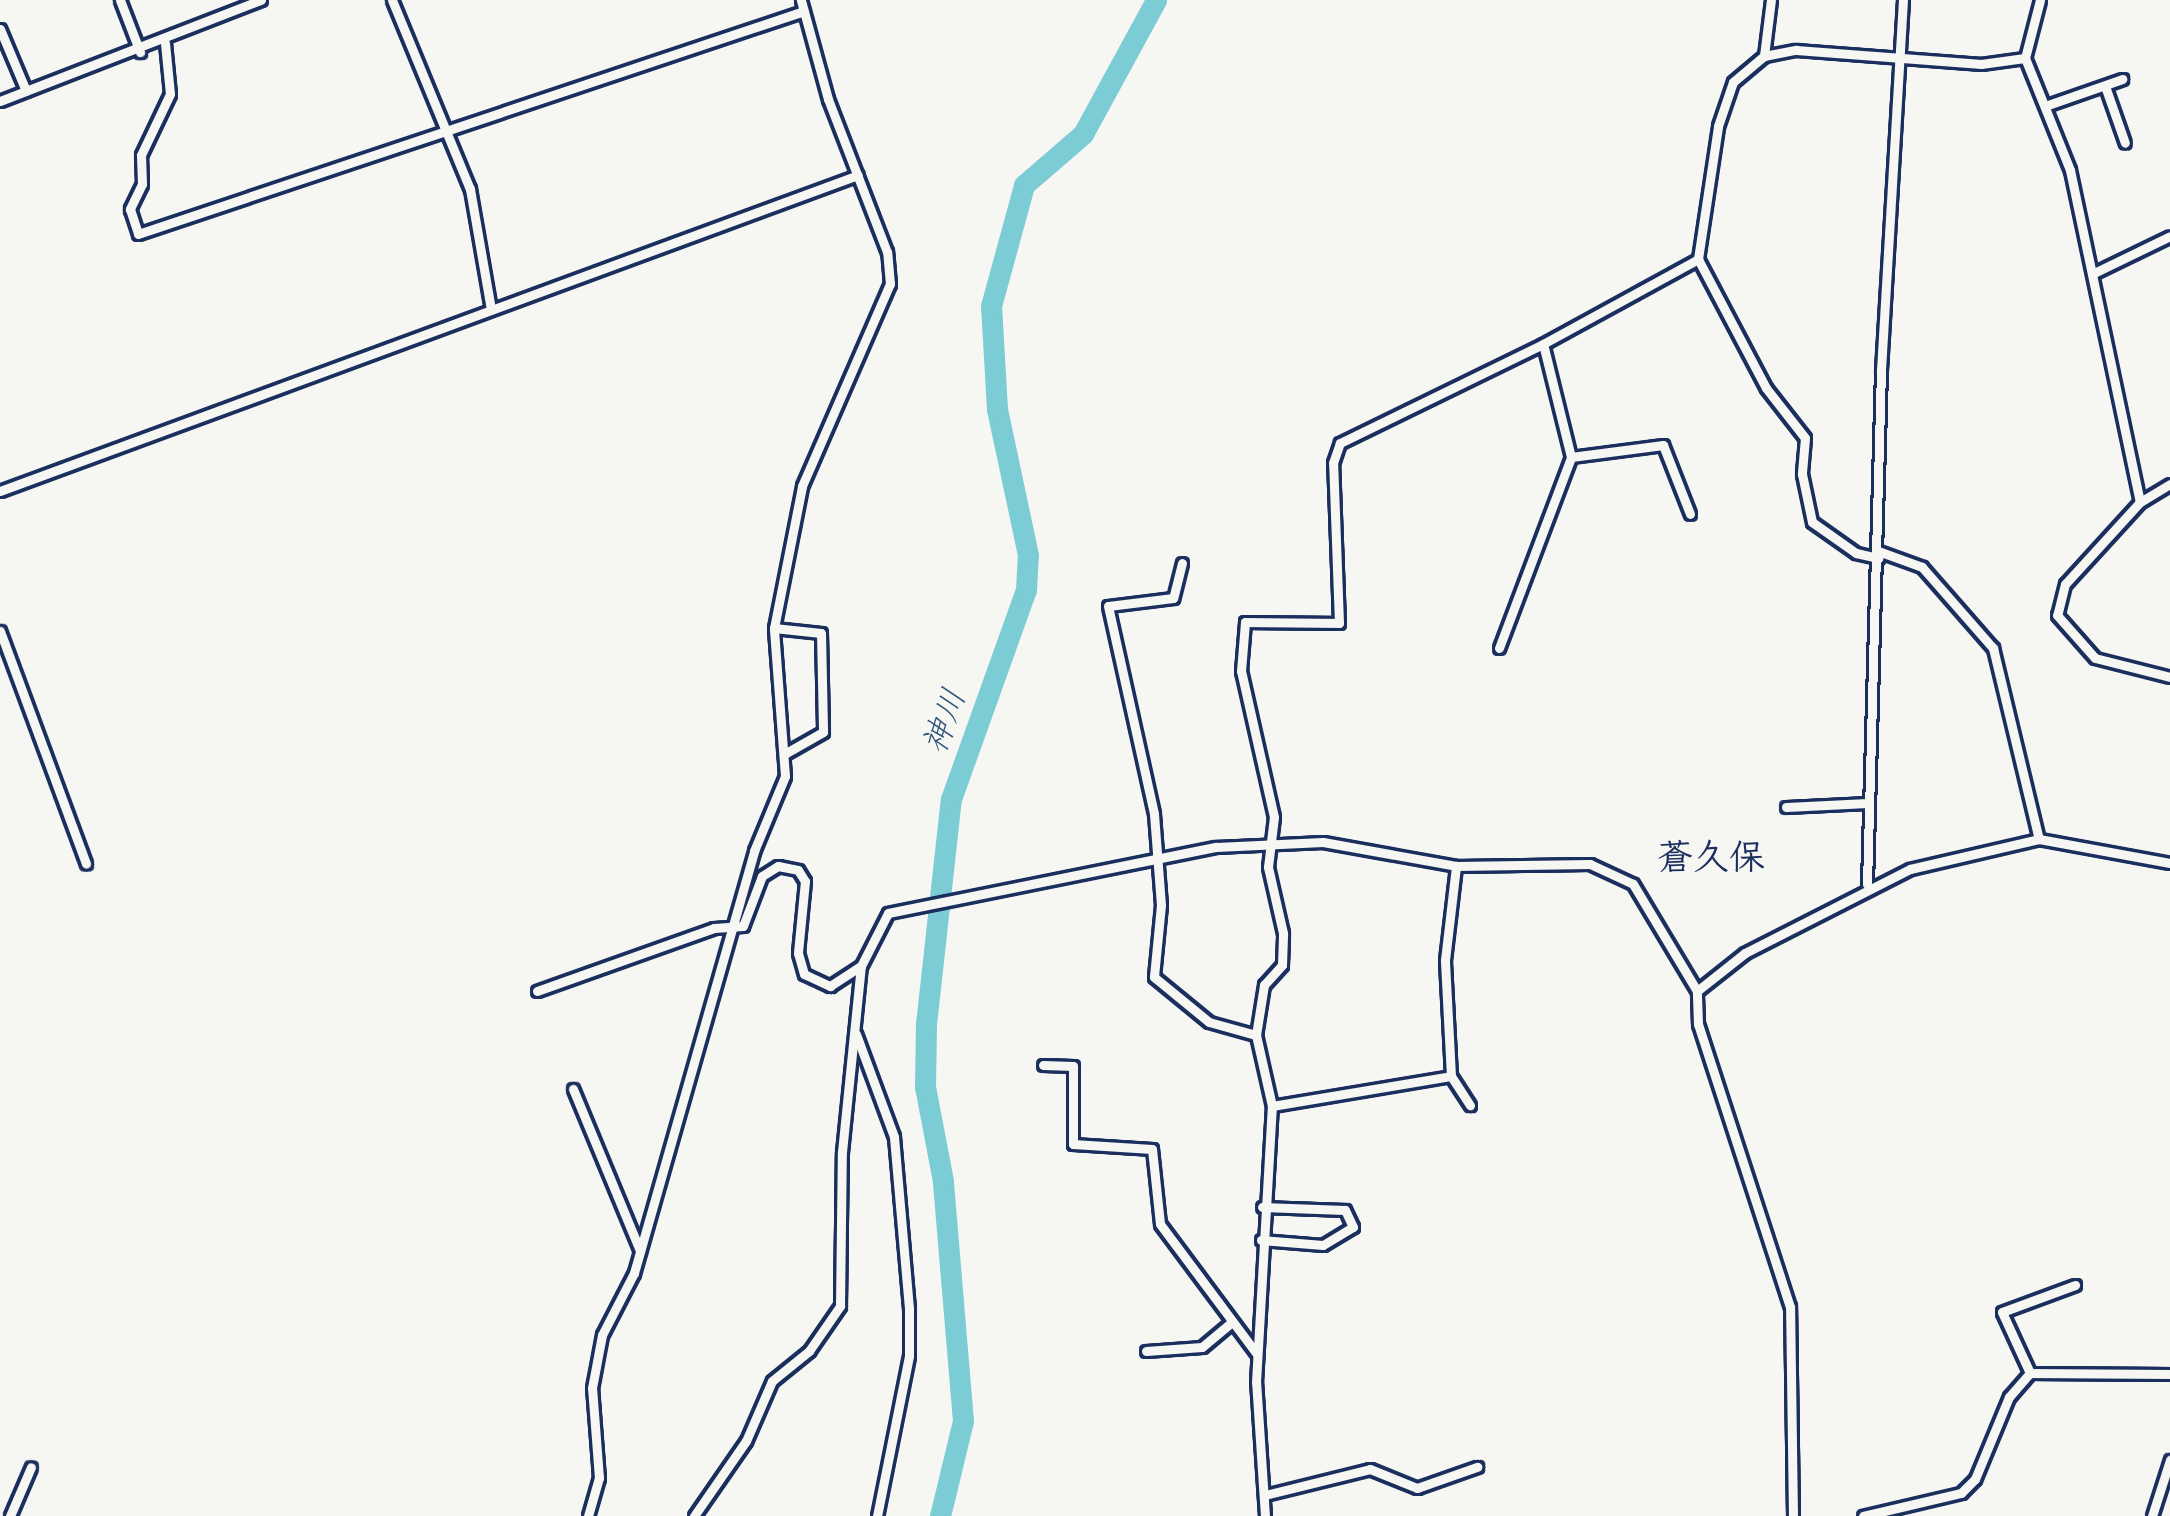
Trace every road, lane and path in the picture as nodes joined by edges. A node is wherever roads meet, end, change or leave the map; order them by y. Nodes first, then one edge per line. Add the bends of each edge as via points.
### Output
1 (120, 0) edge
2 (261, 0) edge
3 (392, 0) edge
4 (1771, 0) edge
5 (1903, 0) edge
6 (2040, 0) edge
7 (802, 6) edge
8 (0, 29) edge
9 (165, 43) junction
10 (140, 52) junction
11 (1764, 56) junction
12 (1897, 58) junction
13 (2025, 58) junction
14 (2122, 79) dead end
15 (2105, 86) junction
16 (26, 91) junction
17 (0, 100) edge
18 (2045, 106) junction
19 (446, 131) junction
20 (2125, 142) dead end
21 (858, 175) junction
22 (2170, 236) edge
23 (1698, 259) junction
24 (2096, 272) junction
25 (490, 309) junction
26 (1543, 344) junction
27 (1571, 457) junction
28 (2170, 484) edge
29 (0, 490) edge
30 (2140, 502) junction
31 (1690, 514) dead end
32 (1878, 554) junction
33 (1182, 562) dead end
34 (774, 628) junction
35 (0, 631) edge
36 (1499, 648) dead end
37 (2170, 677) edge
38 (786, 753) junction
39 (1868, 803) junction
40 (1786, 807) dead end
41 (2039, 839) junction
42 (1276, 844) junction
43 (1153, 856) junction
44 (2170, 863) edge
45 (86, 864) dead end
46 (1456, 866) junction
47 (1867, 884) junction
48 (732, 928) junction
49 (861, 966) junction
50 (537, 992) dead end
51 (1697, 992) junction
52 (855, 1032) junction
53 (1256, 1035) junction
54 (1043, 1065) dead end
55 (1451, 1076) junction
56 (573, 1089) dead end
57 (1469, 1105) dead end
58 (1272, 1106) junction
59 (1262, 1207) junction
60 (1261, 1240) junction
61 (640, 1251) junction
62 (2075, 1285) dead end
63 (1232, 1322) junction
64 (1146, 1351) dead end
65 (1256, 1354) junction
66 (2030, 1373) junction
67 (2170, 1374) edge
68 (2170, 1460) edge
69 (31, 1467) dead end
70 (1477, 1467) dead end
71 (1265, 1495) junction
72 (10, 1516) edge
73 (588, 1516) edge
74 (694, 1516) edge
75 (877, 1516) edge
76 (1265, 1516) edge
77 (1793, 1516) edge
78 (1864, 1516) edge
79 (2152, 1516) edge

1 - 10 street
2 - 9 street
3 - 19 street
4 - 11 street
5 - 12 street
6 - 13 street
7 - 19 street
7 - 21 street
8 - 16 street
9 - 10 street
9 - 19 street via 170,94 141,155 142,184 130,209 138,234
10 - 16 street
11 - 12 street via 1796,50
11 - 23 street via 1733,82 1718,126
12 - 13 street
12 - 32 street
13 - 18 street
14 - 15 street
15 - 18 street
15 - 20 street
16 - 17 street
18 - 24 street
19 - 25 street via 475,209
21 - 25 street
21 - 34 street via 887,252 888,296 810,458
22 - 24 street
23 - 26 street
23 - 32 street via 1766,388 1805,438 1812,522 1856,553
24 - 30 street
25 - 29 street
26 - 27 street
26 - 42 street via 1334,453 1340,622 1245,622 1246,713
27 - 31 street via 1663,446
27 - 36 street
28 - 30 street
30 - 37 street via 2065,584 2057,615 2095,658
32 - 39 street
32 - 41 street via 1922,567 1993,649
33 - 43 street via 1173,598 1108,606 1150,784
34 - 38 street
34 - 38 street via 821,633 823,732
35 - 45 street
38 - 48 street via 781,794
39 - 40 street
39 - 47 street
41 - 44 street
41 - 47 street
42 - 43 street
42 - 46 street via 1323,842
42 - 53 street via 1268,868 1282,965 1264,985
43 - 49 street via 896,910 878,922
43 - 53 street via 1161,905 1156,982 1183,994 1209,1022
46 - 51 street via 1590,864 1622,874
46 - 55 street via 1445,960
47 - 51 street via 1745,953
48 - 49 street via 745,924 762,876 786,866 806,888 798,953 804,974 830,986
48 - 50 street
48 - 61 street
49 - 52 street
51 - 77 street via 1697,1024 1790,1307
52 - 74 street via 842,1152 840,1306 809,1351 772,1382 752,1432
52 - 75 street via 894,1138 909,1309 909,1356
53 - 58 street
54 - 63 street via 1073,1066 1072,1144 1152,1150 1160,1224
55 - 57 street
55 - 58 street
56 - 61 street
58 - 59 street
59 - 60 street
59 - 60 street via 1345,1210 1352,1227 1323,1245
60 - 65 street
61 - 73 street via 594,1373 599,1478
62 - 66 street via 2002,1312
63 - 64 street via 1202,1347
63 - 65 street
65 - 71 street
66 - 67 street
66 - 78 street via 2008,1396 1975,1479 1961,1493
68 - 79 street
69 - 72 street
70 - 71 street via 1417,1488 1370,1469
71 - 76 street

